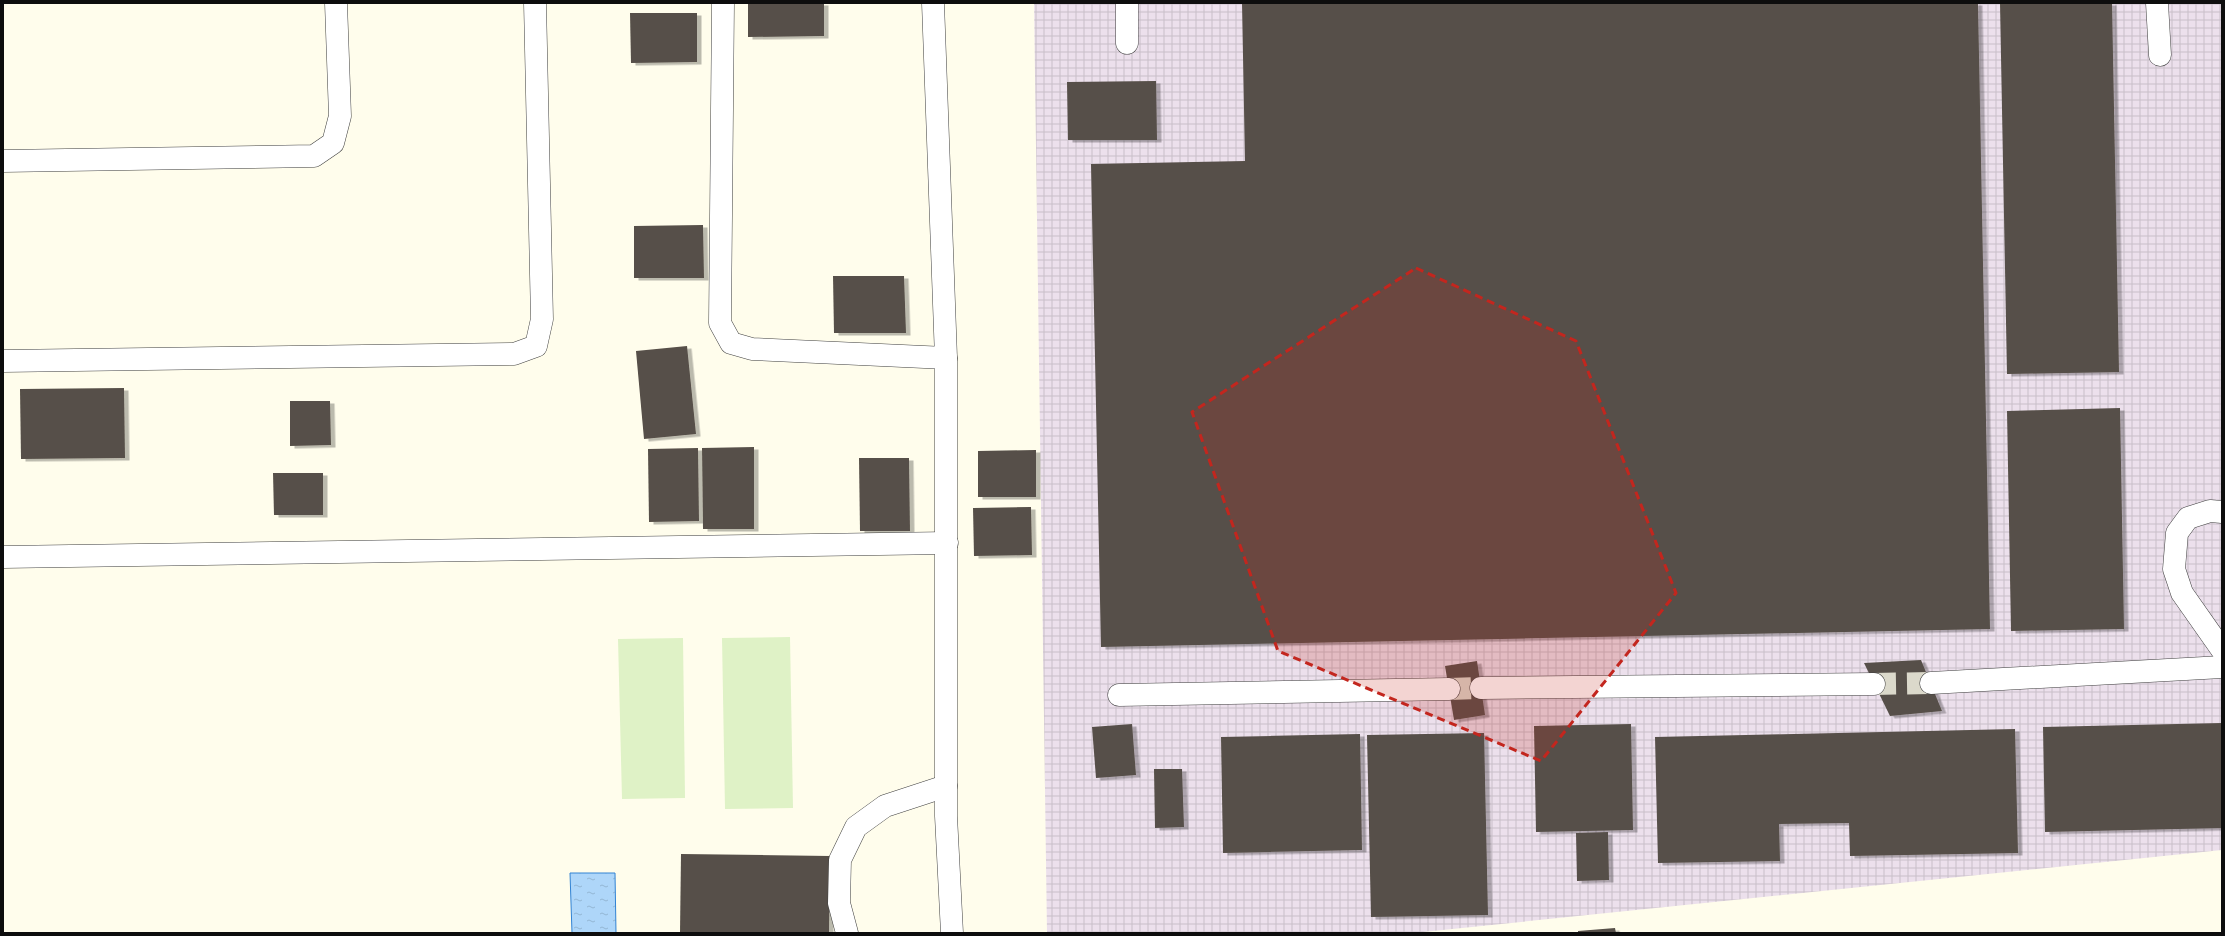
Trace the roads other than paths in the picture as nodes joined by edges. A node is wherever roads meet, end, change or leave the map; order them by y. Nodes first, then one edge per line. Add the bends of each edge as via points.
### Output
1 (336, 3) edge
2 (535, 3) edge
3 (723, 3) edge
4 (933, 3) edge
5 (1127, 3) edge
6 (2157, 3) edge
7 (1127, 43) dead end
8 (2160, 55) dead end
9 (3, 161) edge
10 (946, 358) junction
11 (3, 361) edge
12 (2222, 512) edge
13 (947, 543) junction
14 (3, 557) edge
15 (2222, 650) edge
16 (2222, 668) edge
17 (1931, 683) tunnel mouth
18 (1874, 684) tunnel mouth
19 (1481, 688) tunnel mouth
20 (1449, 689) tunnel mouth
21 (1119, 695) dead end
22 (946, 786) junction
23 (847, 933) edge
24 (952, 933) edge

1 - 9 street via 340,116 332,143 314,156
2 - 11 street via 542,319 536,346 514,354
3 - 10 street via 720,324 731,343 752,349
4 - 10 street
5 - 7 street
6 - 8 street
10 - 13 street
12 - 15 street via 2210,511 2188,518 2176,533 2174,569 2182,592
13 - 14 street
13 - 22 street
16 - 17 street
18 - 19 street
20 - 21 street
22 - 23 street via 885,806 856,827 840,860 839,903
22 - 24 street

